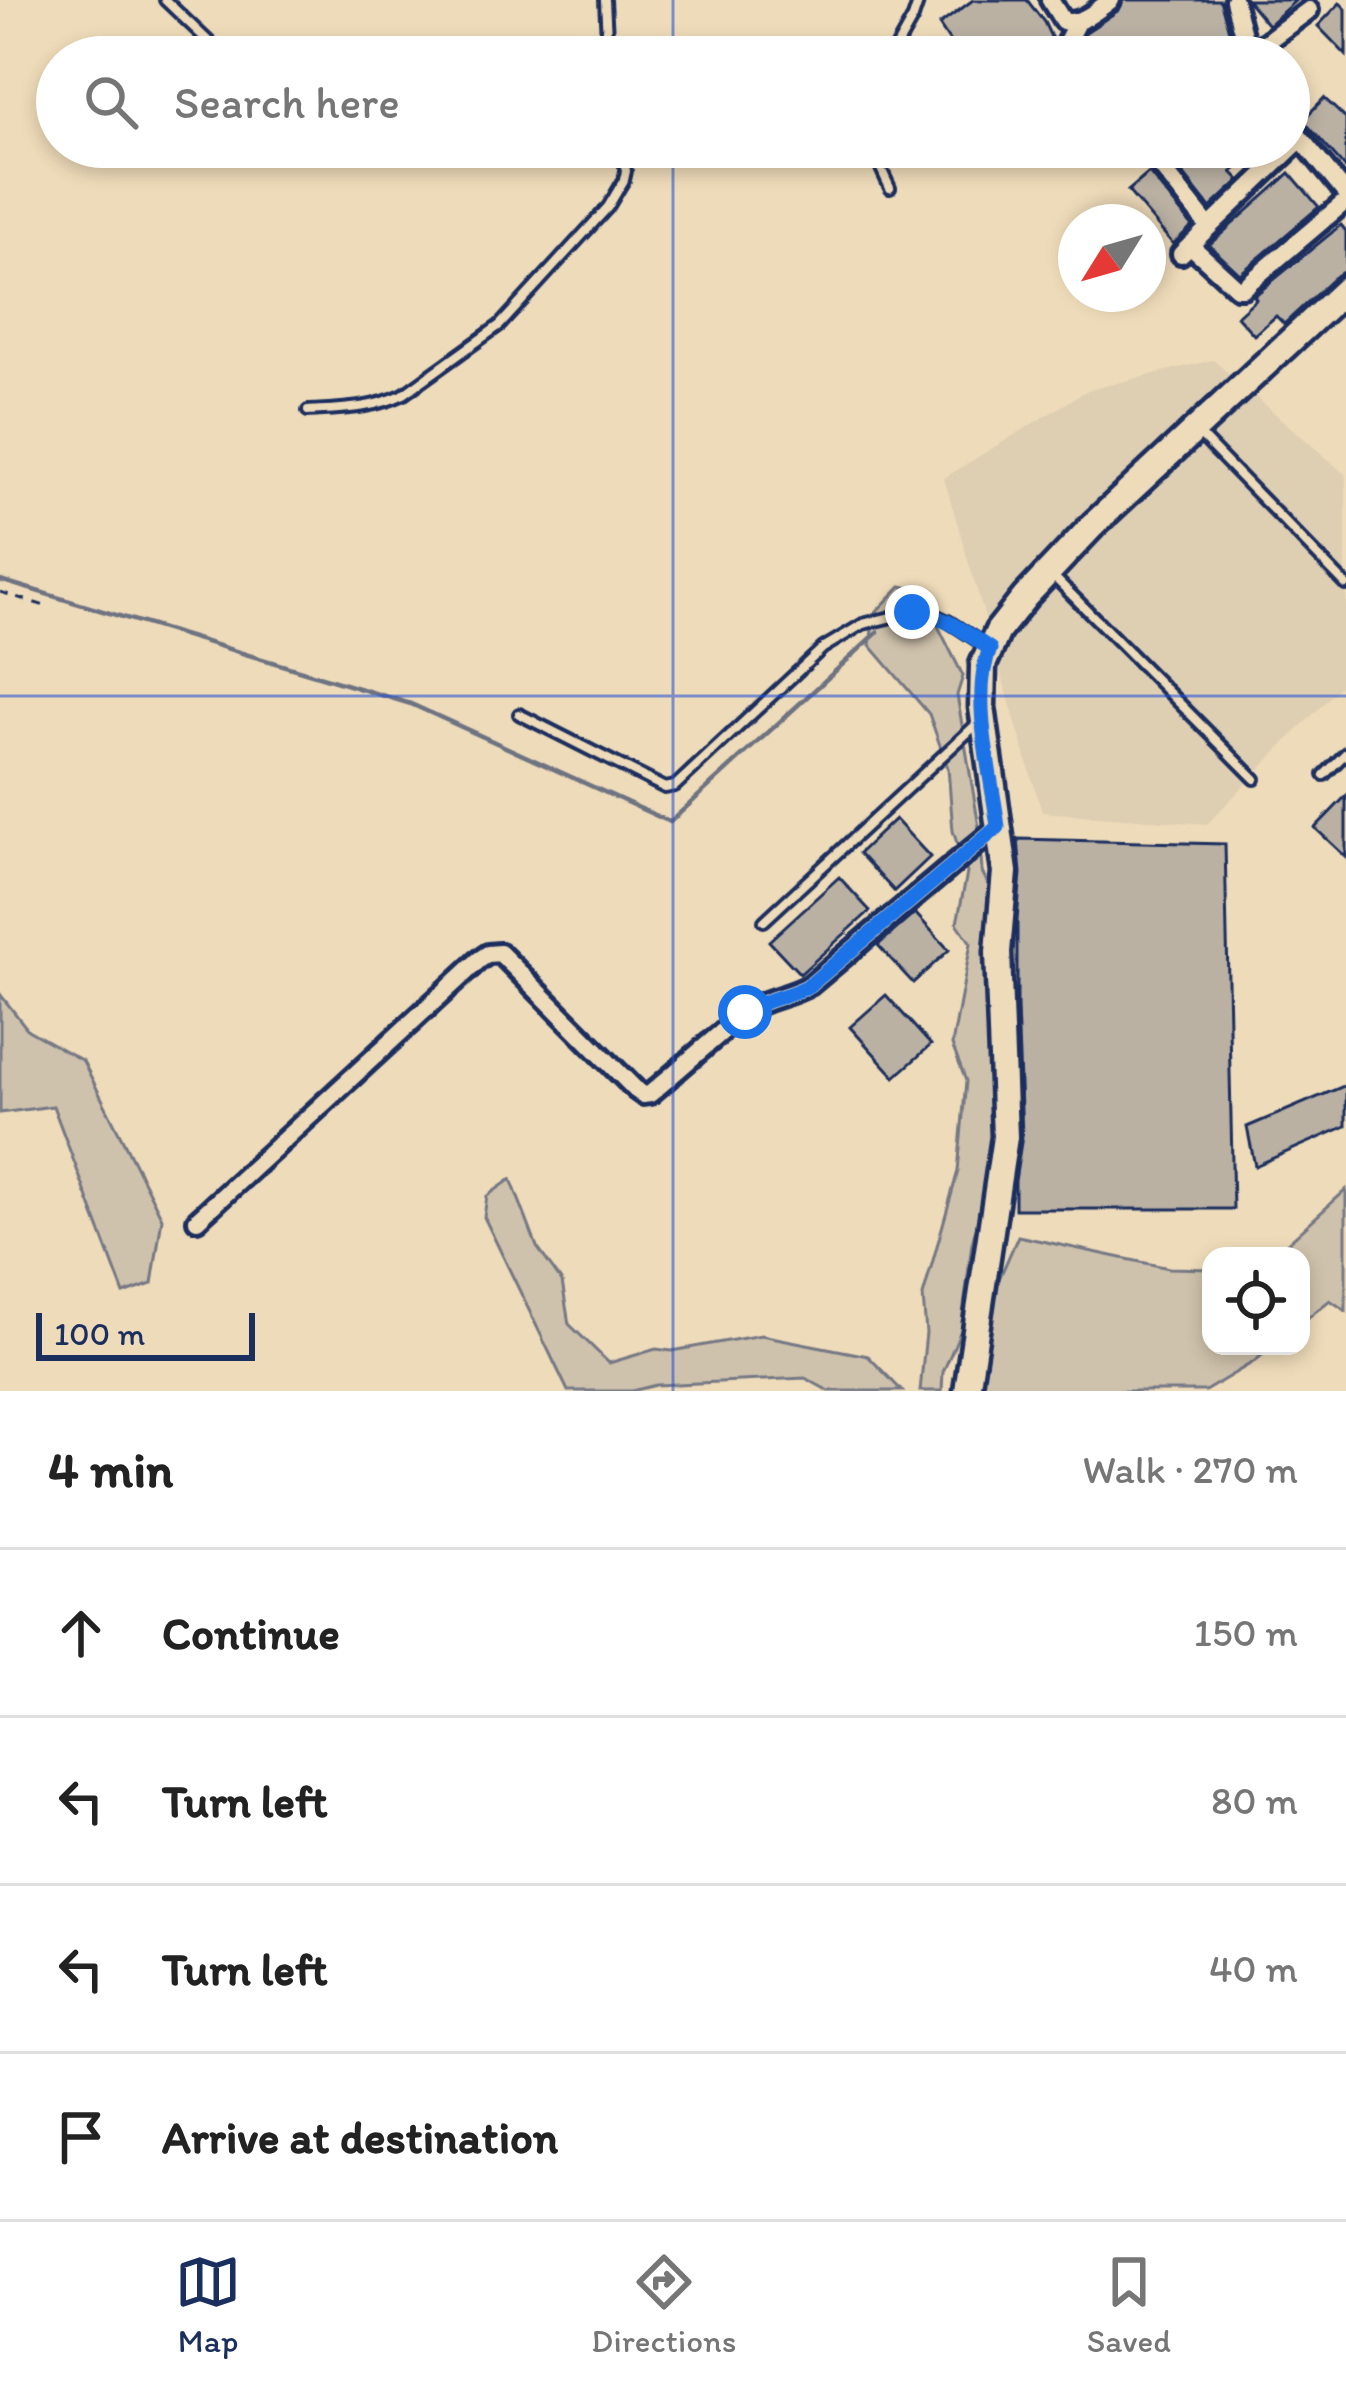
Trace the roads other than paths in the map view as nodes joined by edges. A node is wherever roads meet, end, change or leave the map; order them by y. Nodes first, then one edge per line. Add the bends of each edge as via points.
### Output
1 (166, 0) edge
2 (605, 0) edge
3 (919, 0) edge
4 (1050, 0) edge
5 (1111, 0) edge
6 (1234, 0) edge
7 (1309, 10) dead end
8 (1077, 22) junction
9 (203, 36) edge
10 (607, 36) edge
11 (903, 36) edge
12 (1070, 36) edge
13 (1243, 36) edge
14 (1274, 36) edge
15 (1310, 151) edge
16 (625, 168) edge
17 (881, 168) edge
18 (1262, 168) edge
19 (1163, 169) dead end
20 (890, 188) dead end
21 (1346, 198) edge
22 (1209, 227) junction
23 (1346, 289) edge
24 (308, 411) dead end
25 (1196, 431) junction
26 (1049, 572) junction
27 (1346, 585) edge
28 (990, 649) junction
29 (519, 713) dead end
30 (983, 718) junction
31 (1346, 753) edge
32 (1324, 776) dead end
33 (1256, 778) dead end
34 (998, 827) junction
35 (764, 921) dead end
36 (197, 1220) dead end
37 (967, 1391) edge

1 - 9 lane
2 - 10 lane
3 - 11 lane
4 - 8 street via 1063,21
5 - 8 street
6 - 13 street
7 - 14 street
8 - 12 street
15 - 21 street
16 - 24 lane via 608,206 500,325 387,403
17 - 20 lane
18 - 22 street
19 - 22 street
21 - 22 street via 1243,288 1185,249
23 - 25 street
25 - 26 street
25 - 27 lane
26 - 28 street
26 - 33 lane
28 - 29 lane via 933,614 863,624 823,648 664,788
28 - 30 street
30 - 34 street
30 - 35 lane
31 - 32 lane
34 - 36 street via 810,985 745,1012 650,1094 636,1090 500,953 488,954
34 - 37 street via 1005,1137

